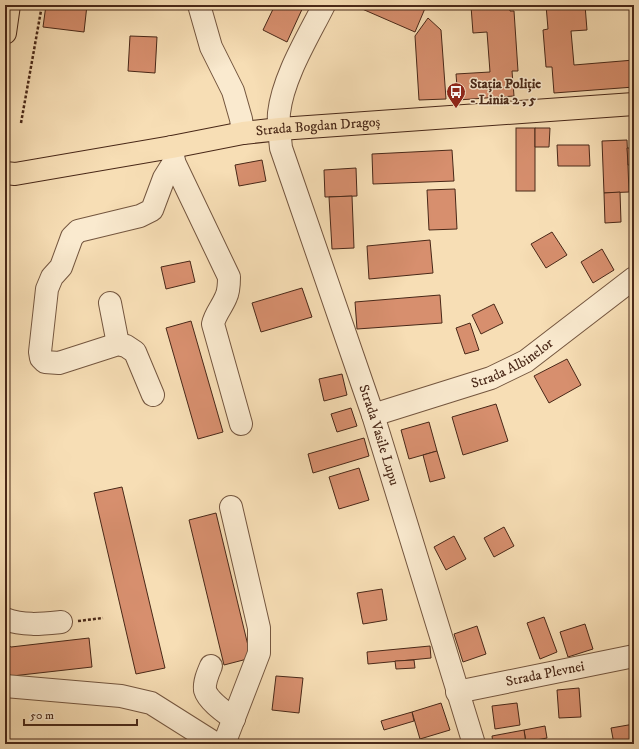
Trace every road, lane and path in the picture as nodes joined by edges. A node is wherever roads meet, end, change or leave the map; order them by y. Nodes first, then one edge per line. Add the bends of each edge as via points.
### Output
1 (9, 5) edge
2 (42, 5) edge
3 (199, 5) edge
4 (324, 5) edge
5 (5, 33) edge
6 (634, 104) edge
7 (22, 123) dead end
8 (280, 129) junction
9 (243, 133) junction
10 (173, 154) junction
11 (5, 173) edge
12 (634, 278) edge
13 (110, 303) dead end
14 (118, 344) junction
15 (153, 394) dead end
16 (373, 415) junction
17 (241, 424) dead end
18 (231, 507) dead end
19 (103, 618) dead end
20 (5, 619) edge
21 (61, 622) joint
22 (634, 656) edge
23 (211, 666) dead end
24 (5, 686) edge
25 (457, 692) junction
26 (234, 719) junction
27 (216, 744) edge
28 (224, 744) edge
29 (474, 744) edge

1 - 5 main road
2 - 7 path
3 - 9 street via 210,47 233,91
4 - 8 street, Strada Vasile Lupu via 286,83 279,114
6 - 8 main road, Strada Bogdan Dragoș
8 - 9 main road, Strada Bogdan Dragoș
8 - 16 street, Strada Vasile Lupu via 281,148
9 - 10 main road, Strada Bogdan Dragoș
10 - 11 main road, Strada Bogdan Dragoș via 15,174
10 - 14 street via 152,210 140,216 78,231 72,237 61,267 52,277 47,289 40,352 45,362 59,363
10 - 17 street via 229,277 226,298 214,317 213,324
12 - 16 street, Strada Albinelor via 526,361 491,378
13 - 14 street
14 - 15 street via 135,352
16 - 25 street, Strada Vasile Lupu
18 - 26 street via 259,628 259,653
19 - 21 path
20 - 21 street via 32,625
22 - 25 street, Strada Plevnei
23 - 26 street via 205,691 213,703
24 - 27 street via 121,696 151,703
25 - 29 street, Strada Vasile Lupu
26 - 28 street

